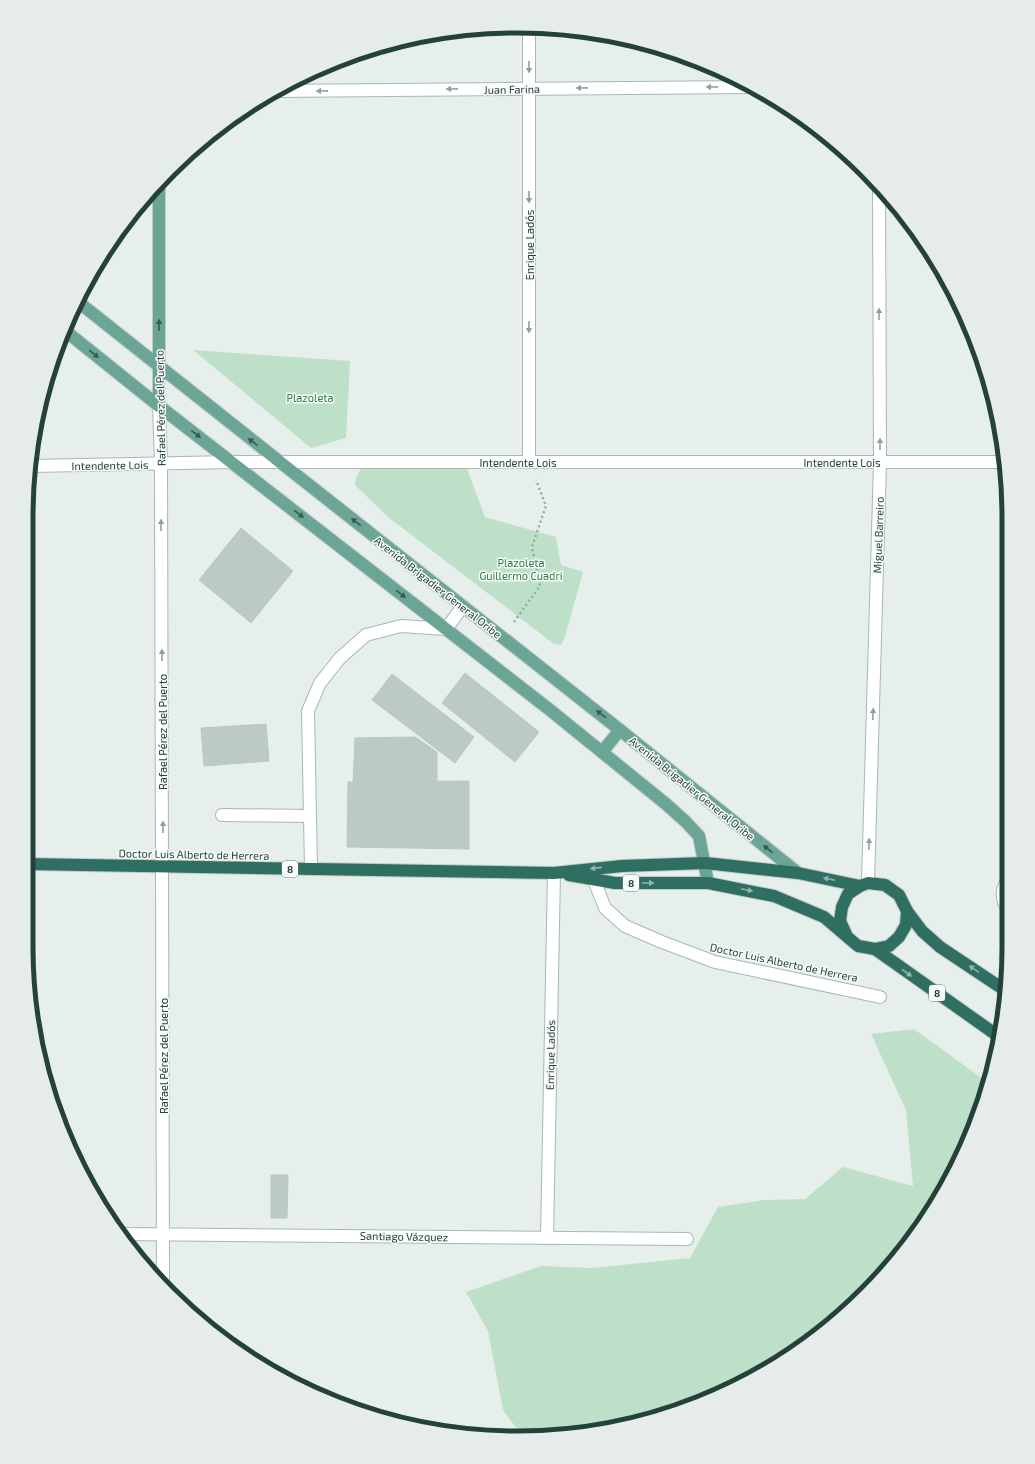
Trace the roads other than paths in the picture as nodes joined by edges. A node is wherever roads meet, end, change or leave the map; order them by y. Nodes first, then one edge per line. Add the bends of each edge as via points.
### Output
1 (529, 33) edge
2 (740, 87) edge
3 (529, 89) junction
4 (288, 91) edge
5 (159, 192) edge
6 (879, 195) edge
7 (82, 305) edge
8 (69, 333) edge
9 (159, 367) junction
10 (159, 406) junction
11 (232, 462) junction
12 (280, 462) junction
13 (530, 462) junction
14 (880, 462) junction
15 (999, 462) edge
16 (161, 464) junction
17 (36, 466) edge
18 (463, 606) junction
19 (446, 629) junction
20 (620, 730) junction
21 (602, 752) junction
22 (222, 815) dead end
23 (310, 816) junction
24 (705, 863) junction
25 (33, 864) edge
26 (163, 866) junction
27 (311, 869) junction
28 (554, 873) junction
29 (798, 873) junction
30 (594, 880) junction
31 (708, 883) junction
32 (864, 884) junction
33 (906, 911) junction
34 (846, 934) junction
35 (875, 949) junction
36 (1000, 987) edge
37 (880, 997) dead end
38 (994, 1033) edge
39 (128, 1234) edge
40 (163, 1234) junction
41 (547, 1238) junction
42 (687, 1239) dead end
43 (162, 1276) edge

1 -> 3 street, Enrique Ladós
2 -> 3 street, Juan Farina
3 -> 4 street, Juan Farina
3 -> 13 street, Enrique Ladós
9 -> 5 main road, Rafael Pérez del Puerto
14 -> 6 street, Miguel Barreiro
7 - 9 main road, Avenida Brigadier General Oribe
8 -> 10 main road
9 - 10 main road, Rafael Pérez del Puerto
12 -> 9 main road, Avenida Brigadier General Oribe
10 -> 11 main road
10 - 16 street, Rafael Pérez del Puerto
11 - 12 street, Intendente Lois
11 - 16 street, Intendente Lois
11 -> 19 main road
12 - 13 street, Intendente Lois
18 -> 12 main road, Avenida Brigadier General Oribe
13 - 14 street, Intendente Lois
14 - 15 street, Intendente Lois
32 -> 14 street, Miguel Barreiro
16 - 17 street, Intendente Lois
26 -> 16 street, Rafael Pérez del Puerto
18 - 19 street
20 -> 18 main road, Avenida Brigadier General Oribe
19 - 21 main road
19 - 23 street via 401,626 366,635 340,658 320,683 308,711
20 - 21 main road
29 -> 20 main road, Avenida Brigadier General Oribe
21 - 24 main road via 686,822 699,836
22 - 23 street
23 - 27 street
24 -> 28 highway, Doctor Luis Alberto de Herrera / 8 via 622,866
24 - 29 highway, Doctor Luis Alberto de Herrera / 8
24 - 31 main road
25 - 26 highway, Doctor Luis Alberto de Herrera / 8
26 - 27 highway, Doctor Luis Alberto de Herrera / 8
26 - 40 street, Rafael Pérez del Puerto
27 - 28 highway, Doctor Luis Alberto de Herrera / 8
28 - 30 highway, Doctor Luis Alberto de Herrera / 8
28 - 41 street, Enrique Ladós
32 -> 29 highway, Doctor Luis Alberto de Herrera / 8
30 -> 31 highway, Doctor Luis Alberto de Herrera / 8 via 615,883
30 - 37 street, Doctor Luis Alberto de Herrera via 605,908 625,926 662,942 714,962
31 -> 34 highway, Doctor Luis Alberto de Herrera / 8 via 774,896 824,917
32 - 33 highway, 8 via 885,885 900,895
32 - 34 highway via 848,894 842,907 840,921
33 - 35 highway via 906,925 899,937 889,946
36 -> 33 highway, 8 via 940,947
34 - 35 highway, 8 via 858,946
35 -> 38 highway, 8
39 - 40 street, Santiago Vázquez
40 - 41 street, Santiago Vázquez
40 - 43 street, Rafael Pérez del Puerto
41 - 42 street, Santiago Vázquez

